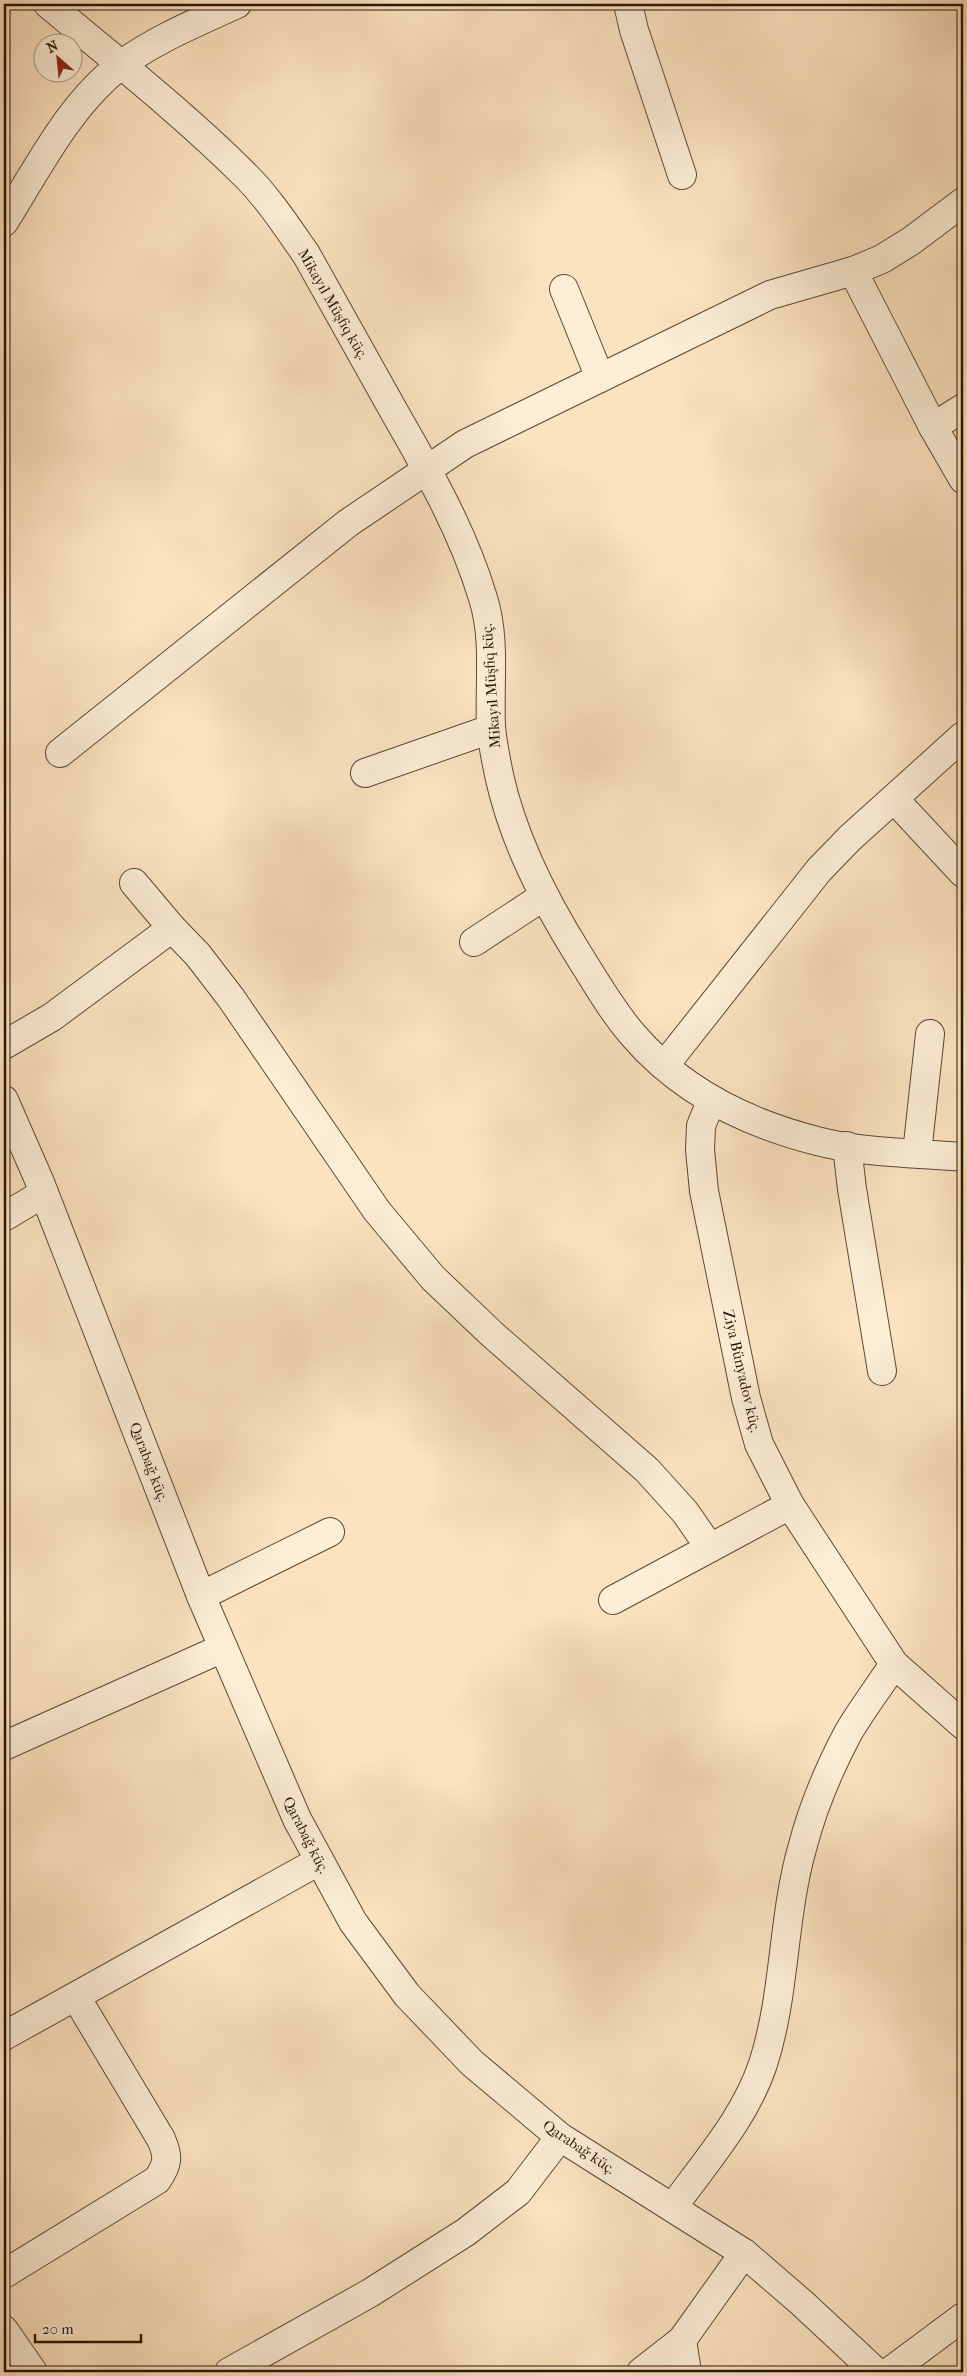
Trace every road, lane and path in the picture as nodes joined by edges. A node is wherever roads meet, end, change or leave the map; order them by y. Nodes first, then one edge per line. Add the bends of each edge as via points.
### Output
1 (48, 4) edge
2 (237, 4) edge
3 (628, 4) edge
4 (121, 65) junction
5 (682, 175) dead end
6 (963, 202) edge
7 (4, 222) edge
8 (853, 271) junction
9 (564, 288) dead end
10 (600, 378) junction
11 (963, 408) edge
12 (932, 427) junction
13 (426, 468) junction
14 (963, 479) edge
15 (491, 729) junction
16 (963, 736) edge
17 (60, 753) dead end
18 (366, 773) dead end
19 (895, 800) junction
20 (963, 873) edge
21 (134, 883) dead end
22 (544, 896) junction
23 (172, 928) junction
24 (474, 942) dead end
25 (930, 1034) dead end
26 (4, 1045) edge
27 (664, 1066) junction
28 (4, 1100) edge
29 (711, 1101) junction
30 (847, 1146) junction
31 (917, 1153) junction
32 (963, 1157) edge
33 (44, 1193) junction
34 (4, 1218) edge
35 (882, 1370) dead end
36 (790, 1505) junction
37 (330, 1532) dead end
38 (710, 1548) junction
39 (201, 1596) junction
40 (613, 1600) dead end
41 (223, 1648) junction
42 (894, 1664) junction
43 (963, 1724) edge
44 (4, 1746) edge
45 (319, 1861) junction
46 (76, 1997) junction
47 (4, 2036) edge
48 (560, 2137) junction
49 (673, 2207) junction
50 (744, 2253) junction
51 (4, 2274) edge
52 (963, 2317) edge
53 (4, 2330) edge
54 (682, 2340) junction
55 (32, 2372) edge
56 (229, 2372) edge
57 (641, 2372) edge
58 (687, 2372) edge
59 (876, 2372) edge
60 (889, 2372) edge

1 - 4 street, Mikayıl Müşfiq küç.
2 - 4 street via 158,40
3 - 5 street
4 - 7 street via 85,100 63,129
4 - 13 street, Mikayıl Müşfiq küç. via 247,177 279,216 306,254
6 - 8 street via 882,259
8 - 10 street via 770,295
8 - 12 street
9 - 10 street
10 - 13 street via 465,444
11 - 12 street
12 - 14 street
13 - 15 street, Mikayıl Müşfiq küç. via 451,513 484,602 490,633
13 - 17 street via 348,523
15 - 18 street
15 - 22 street, Mikayıl Müşfiq küç. via 509,814
16 - 19 street
19 - 20 street
19 - 27 street via 850,838 819,870
21 - 23 street
22 - 24 street
22 - 27 street, Mikayıl Müşfiq küç. via 616,1010 633,1034
23 - 26 street via 52,1017
23 - 38 street via 198,955 377,1211 432,1278 493,1336 647,1470 685,1512
25 - 31 street
27 - 29 street, Mikayıl Müşfiq küç.
28 - 33 street, Qarabağ küç.
29 - 30 street, Mikayıl Müşfiq küç. via 817,1141
29 - 36 street, Ziya Bünyadov küç. via 701,1126 704,1191 746,1398 759,1444
30 - 31 street, Mikayıl Müşfiq küç.
30 - 35 street
31 - 32 street, Mikayıl Müşfiq küç.
33 - 34 street
33 - 39 street, Qarabağ küç.
36 - 38 street
36 - 42 street, Ziya Bünyadov küç.
37 - 39 street
38 - 40 street
39 - 41 street, Qarabağ küç.
41 - 44 street
41 - 45 street, Qarabağ küç. via 297,1819
42 - 43 street, Ziya Bünyadov küç.
42 - 49 street via 848,1733 822,1791 803,1845 787,1922 774,2022 762,2065 743,2111
45 - 46 street
45 - 48 street, Qarabağ küç. via 353,1922 407,1995 472,2063
46 - 47 street
46 - 51 street via 161,2139 166,2151 166,2167 156,2180
48 - 49 street, Qarabağ küç.
48 - 56 street via 518,2192 466,2232 370,2293
49 - 50 street, Qarabağ küç.
50 - 54 street
50 - 59 street, Qarabağ küç.
52 - 60 street
53 - 55 street
54 - 57 street
54 - 58 street

